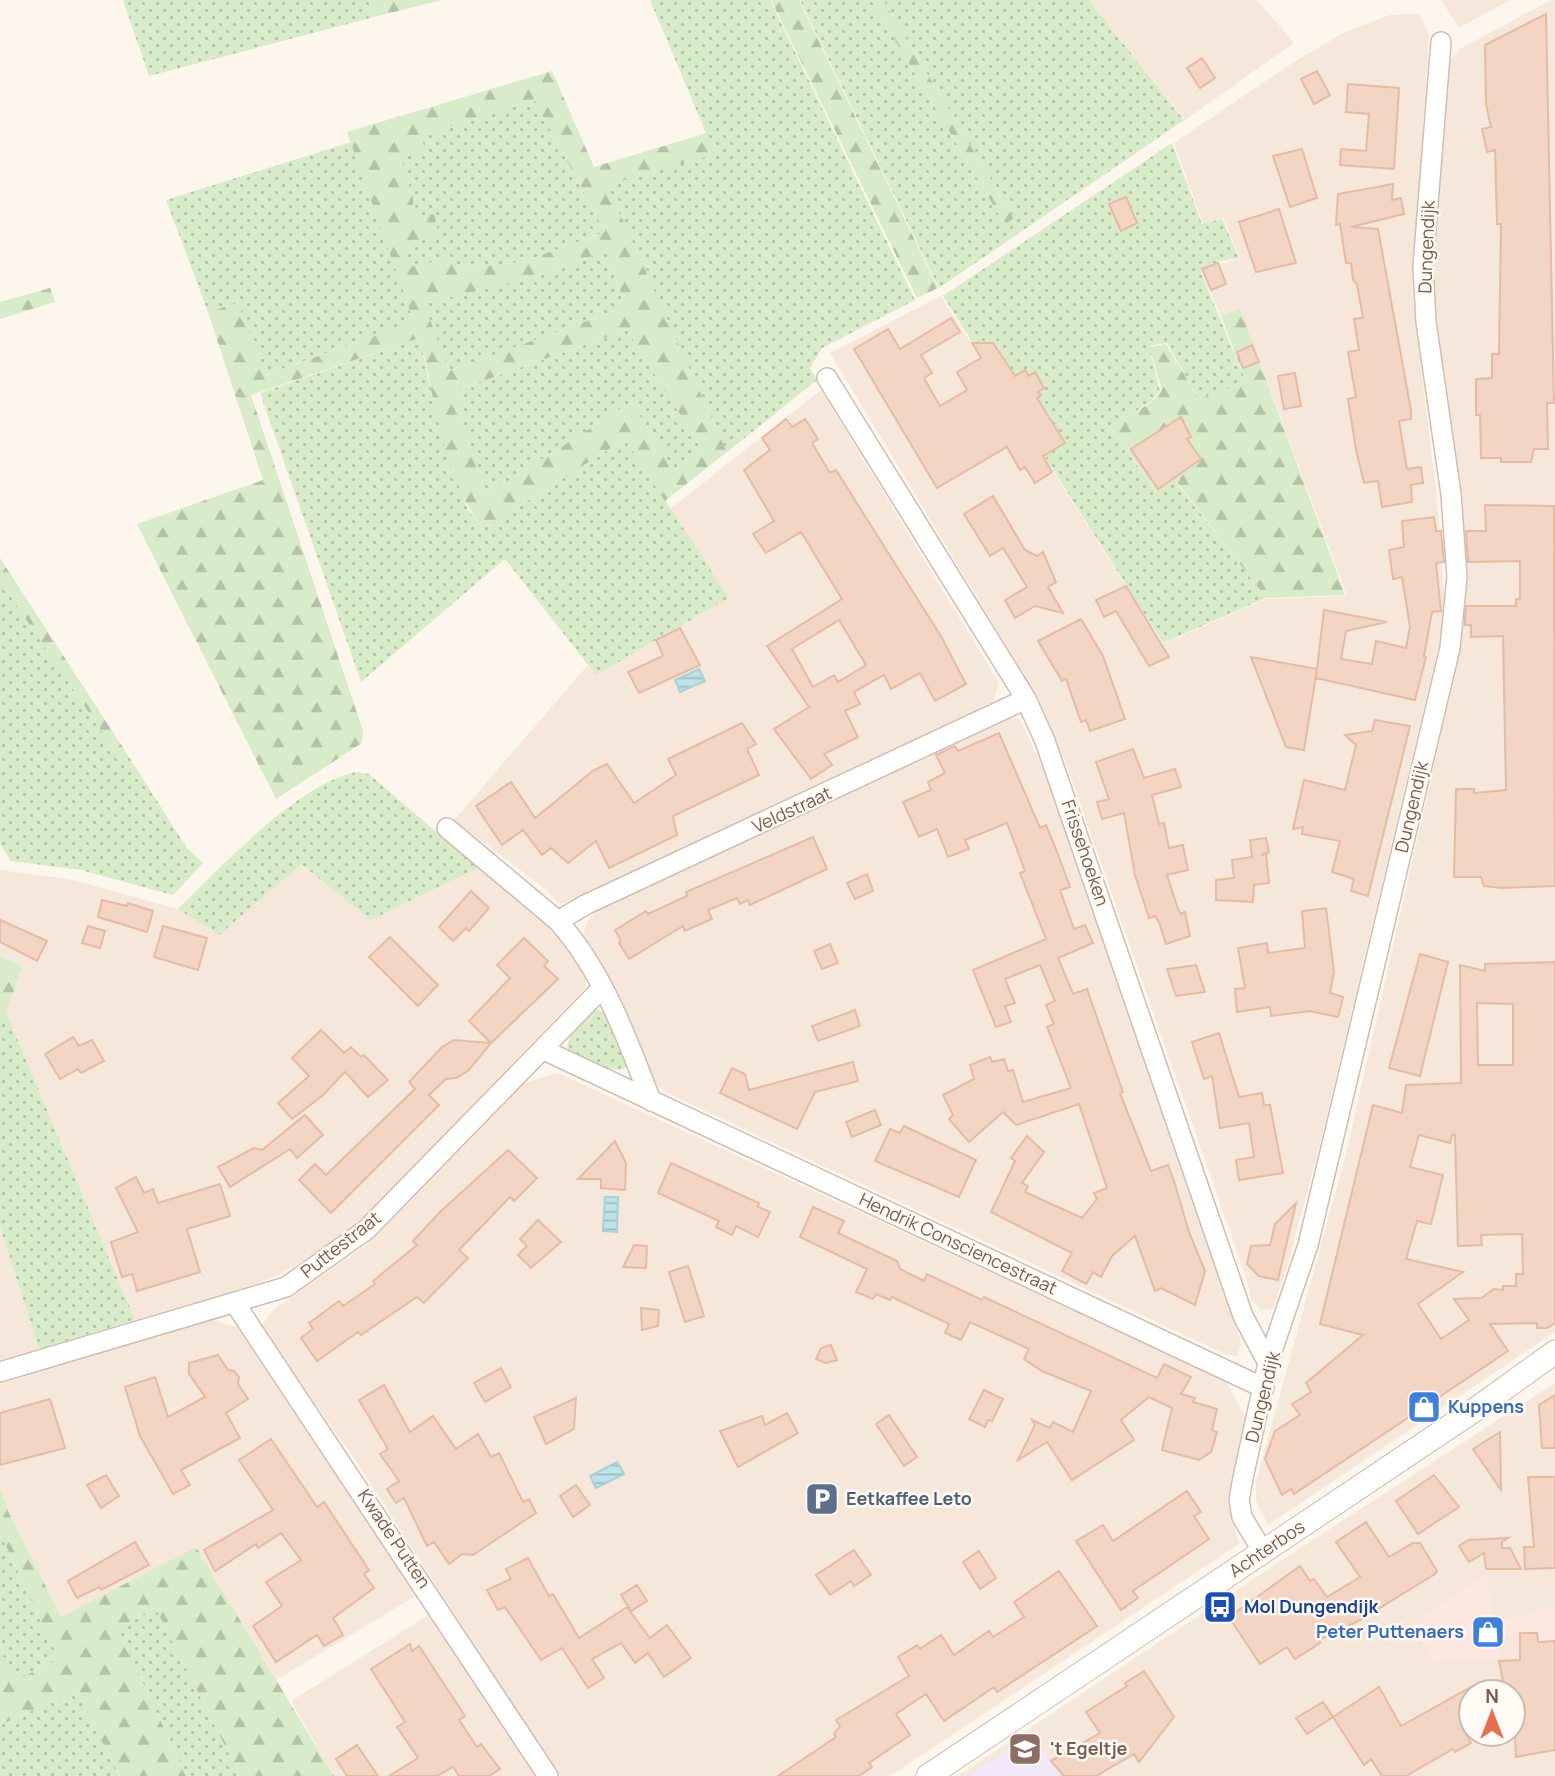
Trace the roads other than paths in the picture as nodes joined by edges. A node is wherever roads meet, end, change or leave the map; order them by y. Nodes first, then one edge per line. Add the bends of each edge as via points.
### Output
1 (1441, 41) dead end
2 (827, 379) dead end
3 (1026, 699) junction
4 (447, 828) dead end
5 (558, 921) junction
6 (603, 987) junction
7 (544, 1050) junction
8 (651, 1101) junction
9 (236, 1305) junction
10 (1555, 1352) edge
11 (1268, 1363) junction
12 (1546, 1366) edge
13 (0, 1372) edge
14 (1264, 1388) junction
15 (1263, 1552) junction
16 (548, 1776) edge
17 (928, 1776) edge

1 - 11 street, Dungendijk via 1423,294 1451,494 1456,612 1308,1245
2 - 3 street, Frissehoeken
3 - 5 street, Veldstraat
3 - 11 street, Frissehoeken via 1059,776 1243,1316
4 - 5 street
5 - 6 street
6 - 7 street, Puttestraat
6 - 8 street
7 - 8 street, Hendrik Consciencestraat
7 - 9 street, Puttestraat via 366,1230 286,1287
8 - 14 street, Hendrik Consciencestraat
9 - 13 street, Puttestraat
9 - 16 street, Kwade Putten
10 - 12 street, Achterbos
11 - 14 street, Dungendijk
12 - 15 street, Achterbos
14 - 15 street, Dungendijk via 1239,1500 1242,1517
15 - 17 street, Achterbos

